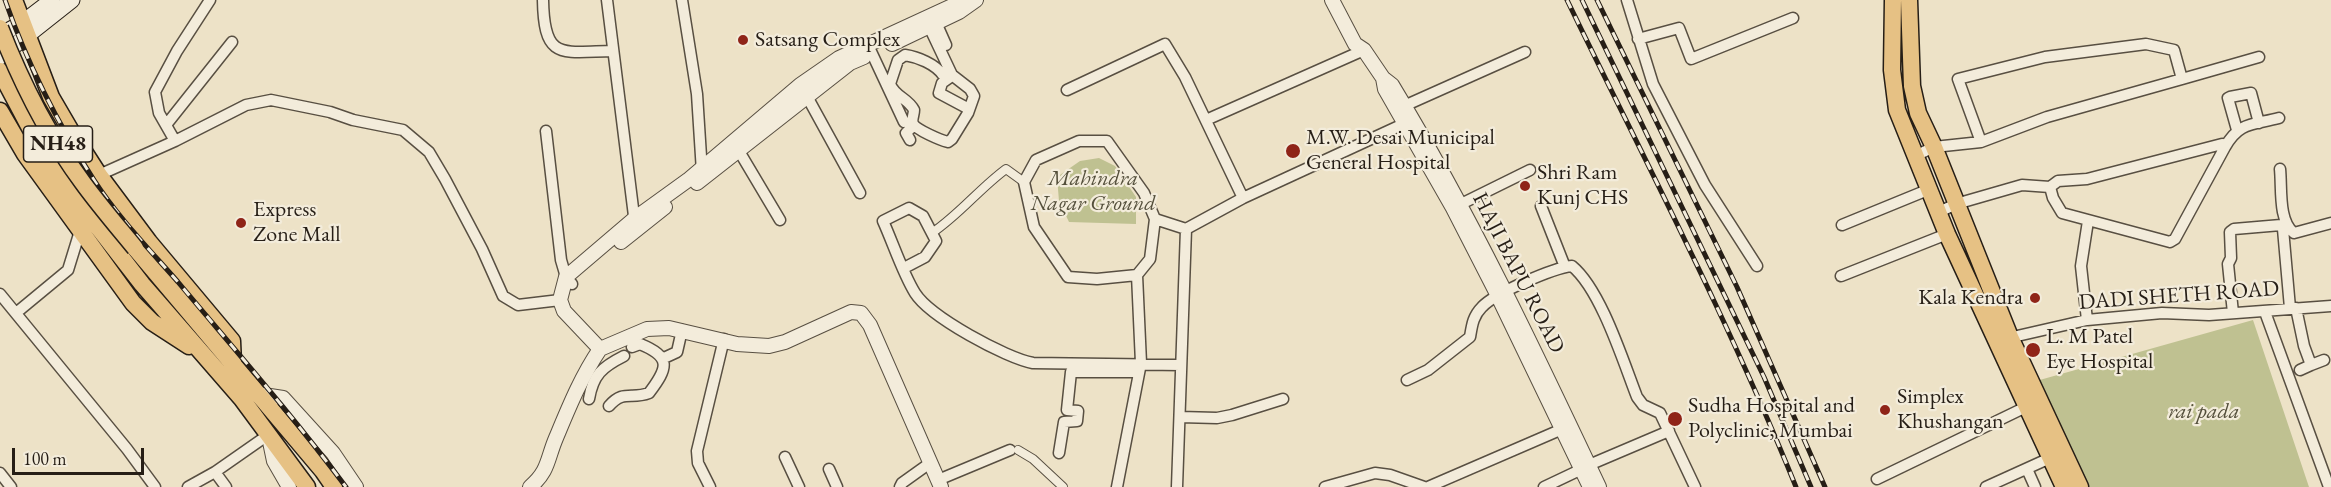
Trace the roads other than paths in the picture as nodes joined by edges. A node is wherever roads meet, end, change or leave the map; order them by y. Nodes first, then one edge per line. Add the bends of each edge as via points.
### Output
1 (14, 0) edge
2 (52, 0) edge
3 (72, 0) edge
4 (210, 0) edge
5 (543, 0) edge
6 (607, 0) edge
7 (682, 0) edge
8 (960, 0) edge
9 (976, 0) edge
10 (1332, 0) edge
11 (1627, 0) edge
12 (1893, 0) edge
13 (1910, 0) edge
14 (1793, 18) dead end
15 (930, 21) junction
16 (0, 28) edge
17 (24, 31) junction
18 (0, 35) edge
19 (1638, 39) junction
20 (232, 42) dead end
21 (945, 45) dead end
22 (870, 50) junction
23 (1364, 50) junction
24 (613, 51) junction
25 (1525, 52) dead end
26 (0, 57) edge
27 (2259, 57) dead end
28 (0, 71) edge
29 (948, 75) junction
30 (2182, 79) junction
31 (1067, 90) dead end
32 (803, 91) junction
33 (1393, 94) junction
34 (1404, 106) junction
35 (969, 109) junction
36 (0, 111) edge
37 (2279, 118) dead end
38 (1206, 120) junction
39 (2259, 121) junction
40 (1409, 122) junction
41 (909, 124) junction
42 (166, 125) junction
43 (2236, 128) junction
44 (546, 131) dead end
45 (910, 140) dead end
46 (175, 141) junction
47 (1981, 142) junction
48 (736, 146) junction
49 (1934, 147) junction
50 (2225, 147) junction
51 (1915, 156) junction
52 (2280, 169) dead end
53 (1530, 170) dead end
54 (702, 173) junction
55 (99, 175) junction
56 (1024, 182) junction
57 (2050, 187) junction
58 (1930, 189) junction
59 (860, 194) dead end
60 (1243, 198) junction
61 (1956, 204) junction
62 (1456, 206) junction
63 (1540, 206) dead end
64 (1939, 212) junction
65 (1155, 219) junction
66 (780, 220) dead end
67 (2088, 221) junction
68 (635, 224) junction
69 (2331, 224) edge
70 (1842, 225) dead end
71 (1186, 230) junction
72 (80, 231) junction
73 (932, 233) junction
74 (1947, 234) junction
75 (1757, 266) dead end
76 (1565, 267) junction
77 (904, 268) junction
78 (1137, 275) junction
79 (1841, 276) dead end
80 (565, 288) junction
81 (0, 294) edge
82 (1502, 295) junction
83 (0, 302) edge
84 (2331, 306) edge
85 (2293, 308) junction
86 (2265, 312) junction
87 (2233, 313) junction
88 (20, 320) junction
89 (2087, 320) junction
90 (682, 330) junction
91 (724, 339) junction
92 (2003, 339) junction
93 (632, 347) dead end
94 (600, 349) junction
95 (200, 350) junction
96 (624, 356) dead end
97 (664, 358) junction
98 (2324, 360) dead end
99 (612, 362) junction
100 (233, 364) junction
101 (1181, 365) junction
102 (2311, 365) junction
103 (1140, 368) junction
104 (2300, 370) dead end
105 (1407, 380) dead end
106 (575, 395) junction
107 (249, 396) junction
108 (589, 399) junction
109 (1282, 399) dead end
110 (2026, 407) junction
111 (1180, 417) junction
112 (1567, 428) junction
113 (1670, 431) junction
114 (271, 438) junction
115 (1014, 450) joint
116 (1059, 453) dead end
117 (785, 457) dead end
118 (2050, 458) junction
119 (930, 464) junction
120 (1584, 465) junction
121 (137, 466) junction
122 (829, 469) dead end
123 (2027, 469) junction
124 (215, 472) junction
125 (0, 473) edge
126 (1877, 479) dead end
127 (940, 483) edge
128 (11, 487) edge
129 (148, 487) edge
130 (155, 487) edge
131 (188, 487) edge
132 (226, 487) edge
133 (289, 487) edge
134 (307, 487) edge
135 (334, 487) edge
136 (356, 487) edge
137 (530, 487) edge
138 (710, 487) edge
139 (799, 487) edge
140 (837, 487) edge
141 (900, 487) edge
142 (1063, 487) edge
143 (1117, 487) edge
144 (1177, 487) edge
145 (1325, 487) edge
146 (1426, 487) edge
147 (1544, 487) edge
148 (1590, 487) edge
149 (1599, 487) edge
150 (1695, 487) edge
151 (1986, 487) edge
152 (2035, 487) edge
153 (2064, 487) edge
154 (2080, 487) edge
155 (2329, 487) edge

1 - 17 main road
2 - 17 main road
3 - 17 main road
4 - 42 street via 155,93 155,103
5 - 24 street via 547,36 554,48 564,52
6 - 24 street
7 - 54 street via 696,94
8 - 15 street
9 - 15 street via 959,12
10 - 23 street, HAJI BAPU ROAD via 1355,44
11 - 19 street
12 - 51 main road via 1894,97
13 - 49 main road via 1912,86 1918,113
14 - 19 street via 1692,59 1679,28
15 - 21 street
15 - 22 street
15 - 29 street
16 - 100 main road, NH48, bridge via 20,77 82,182
17 - 18 main road
17 - 26 main road
17 - 55 main road via 51,97
19 - 75 street via 1653,84 1705,185
20 - 42 street
22 - 32 street
22 - 41 street
23 - 33 street, HAJI BAPU ROAD
23 - 38 street
24 - 68 street
25 - 34 street
27 - 30 street
28 - 95 main road, NH48 via 49,164 121,259
29 - 35 street via 970,89 974,96
29 - 35 street via 939,93
29 - 41 street via 916,57 905,55 898,60 890,84 914,110
30 - 47 street via 2047,117
30 - 47 street via 2174,50 2146,44 2044,57 1958,79
31 - 38 street via 1165,44
32 - 48 street
32 - 59 street
33 - 34 street, HAJI BAPU ROAD
33 - 40 street, HAJI BAPU ROAD
34 - 40 street, HAJI BAPU ROAD
35 - 41 street via 948,142
36 - 72 main road via 25,154
37 - 39 street
38 - 60 street
39 - 43 street
39 - 43 street via 2250,93 2230,97
40 - 60 street
40 - 62 street, HAJI BAPU ROAD
41 - 45 street via 906,133
42 - 46 street
43 - 50 street
44 - 80 street
46 - 55 street
46 - 80 street via 246,105 271,100 403,130 429,152 503,296 518,305
47 - 49 street
48 - 54 street
48 - 66 street
49 - 51 street
49 - 61 main road
50 - 57 street via 2222,144 2087,179 2058,181
50 - 67 street via 2170,242
51 - 58 main road
52 - 69 street via 2284,218 2290,230 2294,233
53 - 62 street
54 - 68 street
55 - 100 main road via 232,341
56 - 65 street via 1036,160 1079,141 1107,141 1144,193
56 - 73 street via 1006,169
56 - 78 street via 1034,227 1068,277
57 - 61 street via 2022,185
57 - 67 street via 2062,213
58 - 64 main road
58 - 70 street
60 - 71 street
61 - 64 street
61 - 92 main road
62 - 82 street, HAJI BAPU ROAD
63 - 76 street
64 - 74 main road
65 - 71 street
65 - 78 street via 1150,259
67 - 89 street via 2081,266
68 - 80 street
71 - 101 street
72 - 88 street via 68,270
72 - 95 main road via 133,303 152,322
73 - 77 street via 936,241 925,257
73 - 77 street via 923,216 909,208 883,221
74 - 79 street
74 - 92 main road
76 - 82 street
76 - 113 street via 1572,266 1592,289 1637,398 1660,413
77 - 103 street via 915,294 936,314 951,326 1018,360
78 - 103 street
80 - 94 street via 564,311
81 - 88 street
82 - 105 street via 1483,306 1472,320 1470,337 1428,370
82 - 112 street, HAJI BAPU ROAD
83 - 88 street
84 - 85 street, DADI SHETH ROAD
85 - 86 street, DADI SHETH ROAD
85 - 87 street via 2281,225 2230,232 2228,264
85 - 102 street
86 - 87 street, DADI SHETH ROAD
86 - 155 street
87 - 89 street, DADI SHETH ROAD via 2162,313
88 - 121 street
89 - 92 street, DADI SHETH ROAD
90 - 91 street
90 - 94 street via 647,329
90 - 97 street via 677,352
91 - 119 street via 769,346 851,312 861,314 870,325
91 - 138 street via 697,451 698,463
92 - 110 main road
92 - 154 main road
93 - 97 street via 640,344
94 - 99 street
94 - 106 street
95 - 107 main road, NH48
96 - 99 street
97 - 108 street via 664,367 649,393 624,394 612,406
98 - 102 street
99 - 108 street via 600,370 591,384
100 - 107 main road, NH48
101 - 103 street
101 - 111 street
102 - 104 street
103 - 116 street via 1071,372 1067,410 1078,411 1077,421 1064,422
103 - 143 street
106 - 108 street
106 - 137 street via 546,470
107 - 114 main road, NH48
107 - 135 main road, NH48 via 286,428
107 - 136 street via 283,398 333,453
109 - 111 street via 1232,416
110 - 118 main road
110 - 126 street
111 - 144 street
112 - 120 street, HAJI BAPU ROAD
112 - 146 street
113 - 120 street
113 - 150 street
114 - 124 street
114 - 133 street via 274,461
114 - 134 main road, NH48
115 - 127 street
115 - 142 street via 1033,459
117 - 139 street
118 - 123 street
118 - 153 main road
119 - 127 street
119 - 141 street
120 - 147 street
120 - 148 street, HAJI BAPU ROAD
120 - 149 street, HAJI BAPU ROAD
121 - 129 street
121 - 130 street
122 - 140 street
123 - 151 street
123 - 152 street
124 - 131 street
124 - 132 street
125 - 128 street
145 - 146 street via 1375,473

